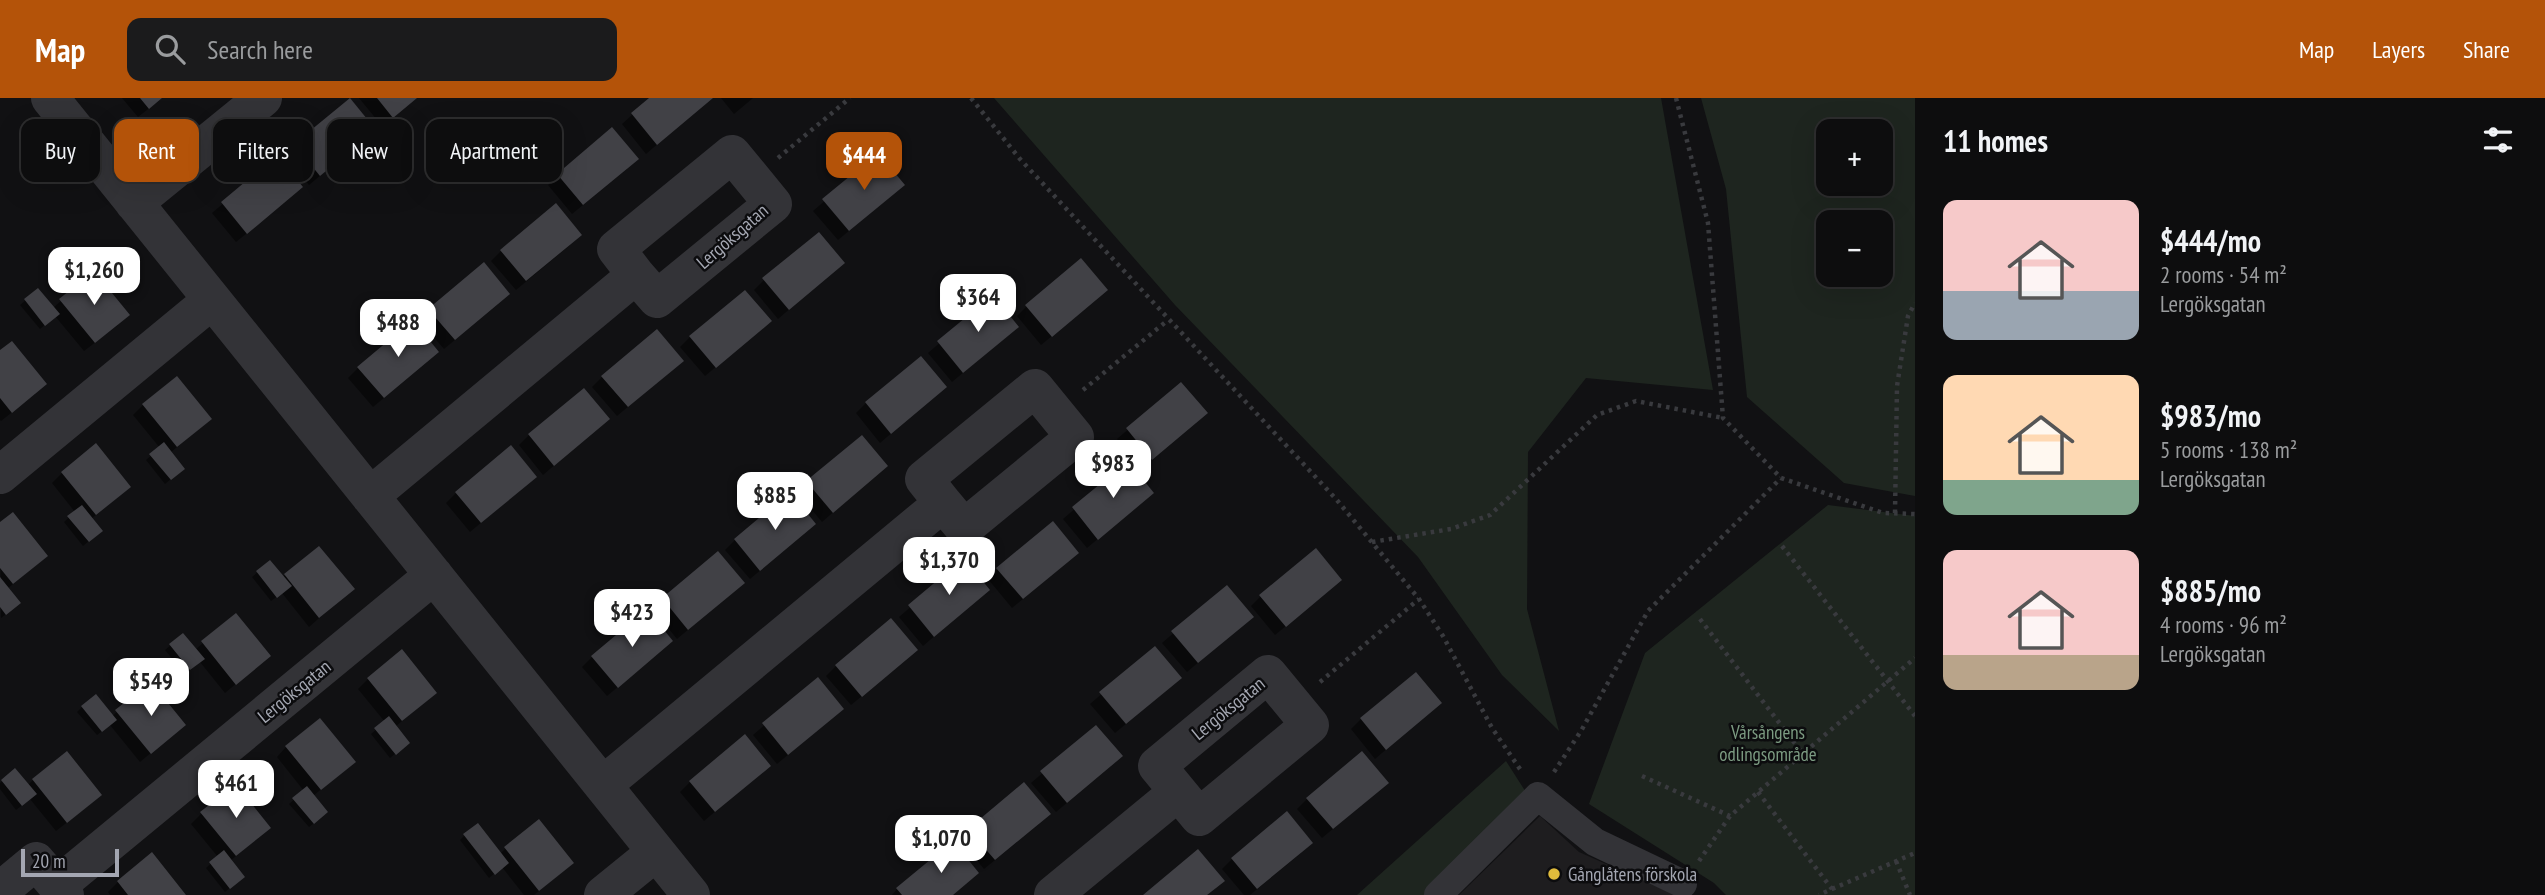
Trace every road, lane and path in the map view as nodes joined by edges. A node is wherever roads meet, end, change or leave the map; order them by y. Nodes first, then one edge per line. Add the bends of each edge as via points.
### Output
1 (50, 98) edge
2 (263, 98) edge
3 (849, 98) edge
4 (971, 98) edge
5 (1676, 98) edge
6 (753, 179) junction
7 (135, 203) junction
8 (636, 275) junction
9 (212, 300) junction
10 (1915, 303) edge
11 (1168, 320) junction
12 (1056, 413) junction
13 (1723, 418) junction
14 (0, 475) edge
15 (1781, 478) junction
16 (370, 496) junction
17 (943, 503) junction
18 (1895, 513) junction
19 (1915, 514) edge
20 (1372, 542) junction
21 (1782, 546) dead end
22 (434, 575) junction
23 (1419, 599) junction
24 (1700, 619) dead end
25 (1915, 658) edge
26 (1888, 681) junction
27 (1293, 704) junction
28 (1915, 716) edge
29 (1803, 754) junction
30 (1642, 776) dead end
31 (603, 785) junction
32 (1178, 792) junction
33 (1758, 792) junction
34 (1538, 796) junction
35 (1730, 816) junction
36 (656, 852) junction
37 (1915, 853) edge
38 (1895, 861) junction
39 (1684, 884) joint
40 (1832, 889) junction
41 (61, 890) edge
42 (0, 891) edge
43 (603, 895) edge
44 (691, 895) edge
45 (1053, 895) edge
46 (1438, 895) edge
47 (1819, 895) edge
48 (1910, 895) edge

1 - 7 street
2 - 7 street
3 - 6 path
4 - 11 path via 1020,159
5 - 13 path via 1708,223
6 - 8 street, Lergöksgatan via 773,204 657,299
6 - 8 street, Lergöksgatan via 732,154 658,214 616,249
7 - 9 street
8 - 16 street
9 - 14 street
9 - 16 street
10 - 18 path via 1908,316 1897,386
11 - 12 path
11 - 20 path
12 - 17 street via 1075,437 964,528
12 - 17 street via 1035,388 924,479
13 - 15 path
13 - 20 path via 1636,401 1597,415 1490,515 1451,529
15 - 18 path via 1883,513
15 - 34 path via 1648,611 1581,731
16 - 22 street
17 - 31 street
18 - 19 path
20 - 23 path
21 - 26 path
22 - 31 street
22 - 41 street, Lergöksgatan
23 - 27 path
23 - 34 path via 1492,728
24 - 29 path
25 - 26 path
26 - 28 path
26 - 29 path
27 - 32 street, Lergöksgatan via 1310,725 1199,817
27 - 32 street, Lergöksgatan via 1268,674 1157,766
29 - 33 path
30 - 35 path
31 - 36 street
32 - 45 street
33 - 35 path
33 - 40 path
34 - 39 street via 1595,842
34 - 46 street
35 - 39 path
36 - 43 street
36 - 44 street
37 - 38 path
38 - 40 path
38 - 48 path
40 - 47 path
41 - 42 street, Lergöksgatan via 36,861

